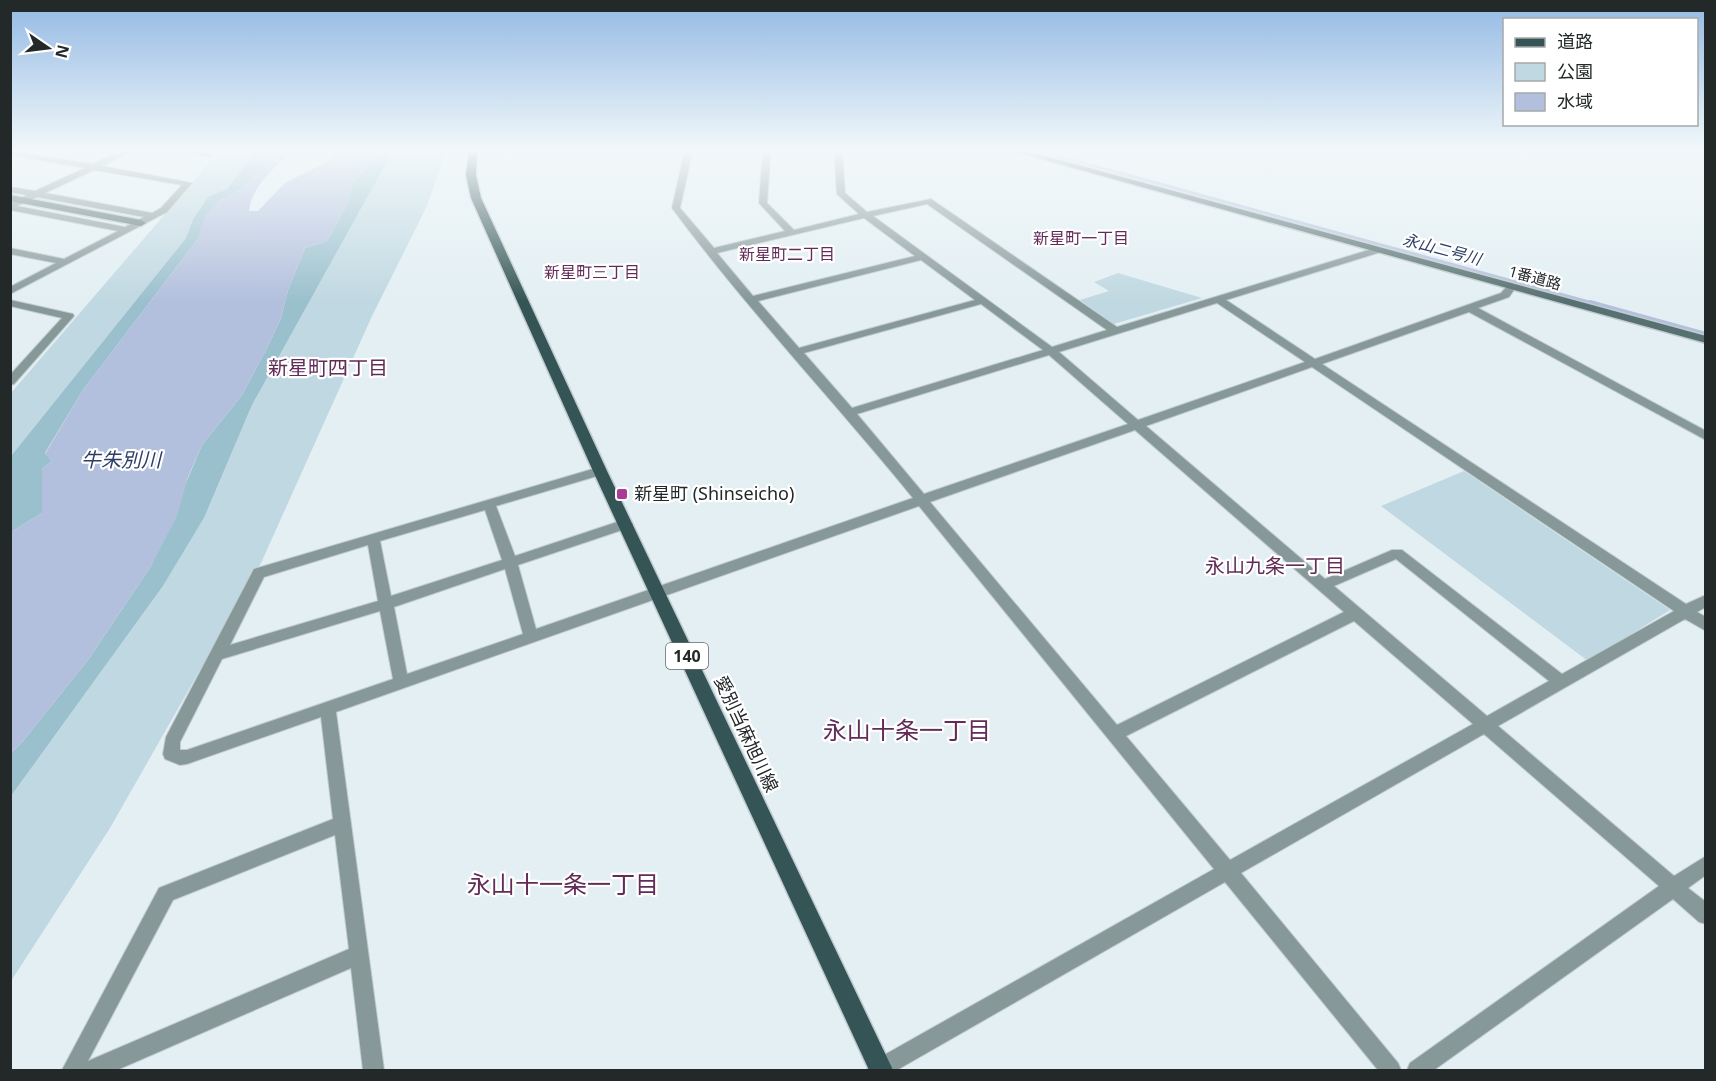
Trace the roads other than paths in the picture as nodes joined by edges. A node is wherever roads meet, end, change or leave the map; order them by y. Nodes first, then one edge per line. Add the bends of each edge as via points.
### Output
1 (16, 199) edge
2 (25, 199) edge
3 (65, 199) edge
4 (173, 199) edge
5 (477, 199) edge
6 (678, 199) edge
7 (763, 199) edge
8 (847, 199) edge
9 (1194, 199) edge
10 (22, 201) junction
11 (94, 205) junction
12 (10, 207) edge
13 (81, 212) junction
14 (865, 215) junction
15 (154, 216) junction
16 (67, 218) junction
17 (141, 223) junction
18 (127, 230) junction
19 (791, 232) junction
20 (712, 250) junction
21 (1378, 250) junction
22 (10, 251) edge
23 (923, 257) junction
24 (65, 262) junction
25 (1511, 287) junction
26 (10, 291) edge
27 (1218, 299) junction
28 (751, 300) junction
29 (982, 301) junction
30 (10, 303) edge
31 (1470, 308) junction
32 (1115, 331) junction
33 (1706, 340) edge
34 (1051, 351) junction
35 (797, 352) junction
36 (1312, 362) junction
37 (10, 365) edge
38 (23, 368) junction
39 (10, 382) edge
40 (850, 412) junction
41 (1137, 424) junction
42 (1706, 436) edge
43 (600, 471) junction
44 (921, 500) junction
45 (489, 504) junction
46 (626, 524) junction
47 (373, 538) junction
48 (510, 562) junction
49 (1324, 585) junction
50 (658, 593) junction
51 (1706, 600) edge
52 (385, 604) junction
53 (1685, 612) junction
54 (1356, 613) junction
55 (1706, 625) edge
56 (531, 637) junction
57 (219, 654) junction
58 (401, 682) junction
59 (1561, 682) junction
60 (328, 708) junction
61 (1486, 725) junction
62 (1115, 734) junction
63 (344, 823) junction
64 (1706, 864) edge
65 (1227, 872) junction
66 (1673, 888) junction
67 (1706, 915) edge
68 (359, 955) junction
69 (880, 1070) edge
70 (72, 1071) edge
71 (93, 1071) edge
72 (374, 1071) edge
73 (1391, 1071) edge
74 (1417, 1071) edge

1 - 10 street
2 - 10 street
3 - 11 street
4 - 15 street
5 - 43 main road, 愛別当麻旭川線 / 140
6 - 20 street via 676,208
7 - 19 street
8 - 14 street
9 - 21 street, 1番道路
10 - 12 street
10 - 13 street
11 - 13 street
11 - 15 street
12 - 16 street
13 - 16 street
13 - 17 street
14 - 19 street
14 - 23 street
14 - 32 street via 928,201
15 - 17 street
16 - 18 street
17 - 18 street
18 - 24 street
19 - 20 street
20 - 28 street
21 - 25 street, 1番道路
21 - 27 street
22 - 24 street
23 - 28 street
23 - 29 street
24 - 26 street
25 - 31 street via 1505,295
25 - 33 street, 1番道路
27 - 32 street
27 - 36 street
28 - 35 street
29 - 34 street
29 - 35 street
30 - 38 street via 69,316
31 - 36 street
31 - 42 street
32 - 34 street
34 - 40 street
34 - 41 street
35 - 40 street
36 - 41 street
36 - 53 street
37 - 38 street
38 - 39 street
40 - 44 street
41 - 44 street
41 - 49 street
43 - 45 street
43 - 46 main road, 愛別当麻旭川線 / 140
44 - 50 street
44 - 62 street
45 - 47 street
45 - 48 street
46 - 48 street
46 - 50 main road, 愛別当麻旭川線 / 140
47 - 52 street
47 - 57 street via 259,573
48 - 52 street
48 - 56 street
49 - 54 street
49 - 59 street via 1397,553
50 - 56 street
50 - 69 main road, 愛別当麻旭川線 / 140
51 - 53 street
52 - 57 street
52 - 58 street
53 - 55 street
53 - 59 street
54 - 61 street
54 - 62 street
56 - 58 street
57 - 60 street via 172,742 171,754 175,756 187,757
58 - 60 street
59 - 61 street
60 - 63 street
61 - 65 street
61 - 66 street
62 - 65 street
63 - 68 street
63 - 70 street via 166,894
64 - 66 street
65 - 69 street
65 - 73 street
66 - 67 street
66 - 74 street
68 - 71 street
68 - 72 street

